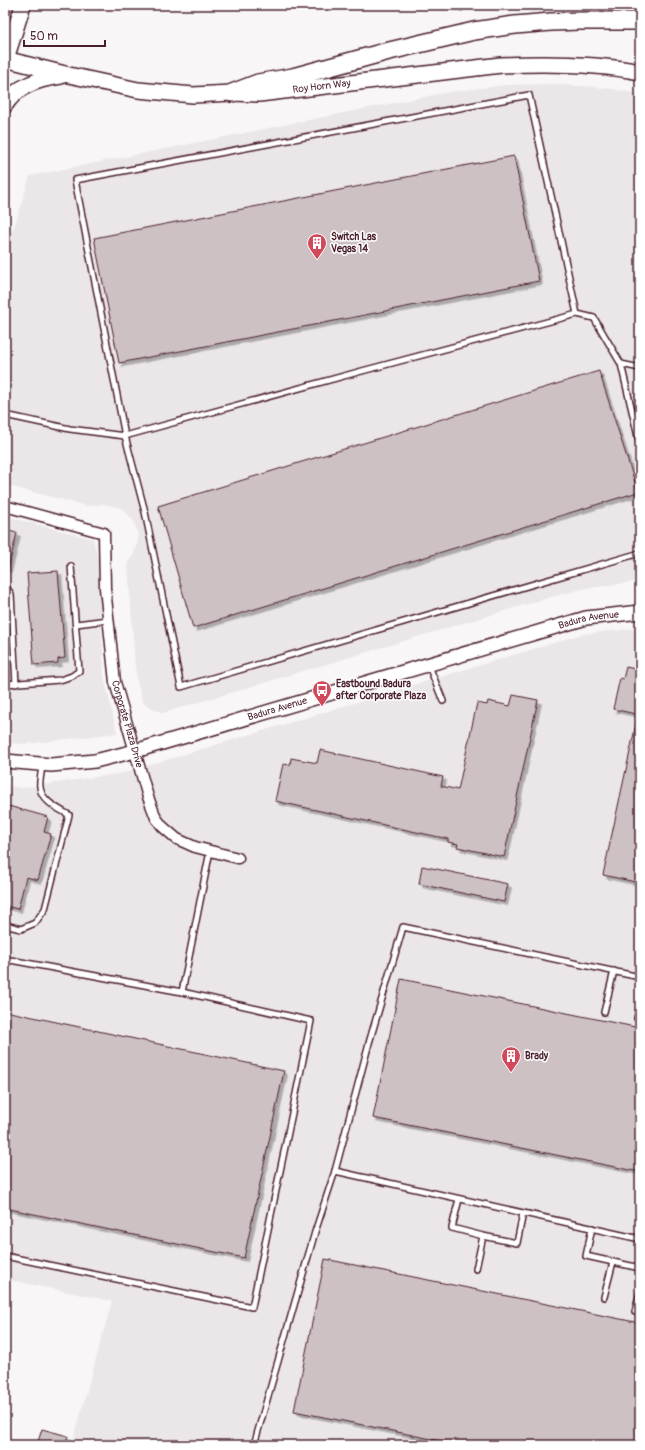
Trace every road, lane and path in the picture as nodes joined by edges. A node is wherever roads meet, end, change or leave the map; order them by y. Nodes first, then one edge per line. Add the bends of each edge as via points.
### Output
1 (23, 5) edge
2 (640, 21) edge
3 (5, 60) edge
4 (640, 72) edge
5 (69, 75) junction
6 (232, 93) junction
7 (5, 105) edge
8 (577, 314) junction
9 (622, 364) junction
10 (640, 368) edge
11 (5, 415) edge
12 (125, 436) junction
13 (640, 445) edge
14 (5, 506) edge
15 (640, 553) edge
16 (70, 566) dead end
17 (5, 586) edge
18 (640, 612) edge
19 (108, 620) junction
20 (76, 624) junction
21 (428, 665) junction
22 (5, 684) edge
23 (16, 684) junction
24 (443, 701) dead end
25 (135, 751) junction
26 (5, 761) edge
27 (42, 764) junction
28 (210, 851) junction
29 (238, 858) dead end
30 (5, 925) edge
31 (5, 959) edge
32 (614, 971) junction
33 (640, 977) edge
34 (182, 992) junction
35 (640, 1007) edge
36 (604, 1012) dead end
37 (637, 1018) dead end
38 (335, 1171) junction
39 (459, 1199) junction
40 (523, 1213) junction
41 (592, 1228) junction
42 (484, 1236) junction
43 (640, 1239) edge
44 (5, 1256) edge
45 (613, 1262) junction
46 (640, 1268) edge
47 (476, 1269) dead end
48 (640, 1293) edge
49 (604, 1297) dead end
50 (635, 1312) dead end
51 (254, 1445) edge

1 - 3 main road
2 - 6 highway via 551,22 474,31 293,77 258,83
3 - 5 main road, Roy Horn Way
4 - 6 main road, Roy Horn Way via 579,64 501,65 259,94
5 - 6 main road, Roy Horn Way via 138,90 193,95
5 - 7 main road via 45,78 31,83 9,98
8 - 9 lane via 594,318
8 - 12 lane
8 - 12 lane via 529,94 75,180
9 - 10 lane
9 - 13 lane
11 - 12 lane via 70,429
12 - 15 lane via 145,512 181,687
14 - 19 street, Corporate Plaza Drive via 104,533
16 - 20 lane
17 - 23 lane via 11,594
18 - 21 main road, Badura Avenue via 586,618
19 - 20 lane
19 - 25 street, Corporate Plaza Drive via 115,682
20 - 23 lane via 79,670 72,676 60,680
21 - 24 lane
21 - 25 main road, Badura Avenue
22 - 23 lane
25 - 27 main road, Badura Avenue via 95,761
25 - 28 street, Corporate Plaza Drive via 156,818 177,839
26 - 27 main road, Badura Avenue
27 - 30 lane via 40,787 43,795 69,815 45,909 35,923 21,929
28 - 29 street, Corporate Plaza Drive
28 - 34 lane
31 - 34 lane
32 - 33 lane
32 - 36 lane
32 - 38 lane via 403,927
34 - 44 lane via 312,1021 252,1307
35 - 37 lane
38 - 39 lane
38 - 51 lane
39 - 40 lane
39 - 42 lane via 452,1228
40 - 41 lane
40 - 42 lane via 517,1243
41 - 43 lane
41 - 45 lane via 586,1256
42 - 47 lane
45 - 46 lane
45 - 49 lane
48 - 50 lane

